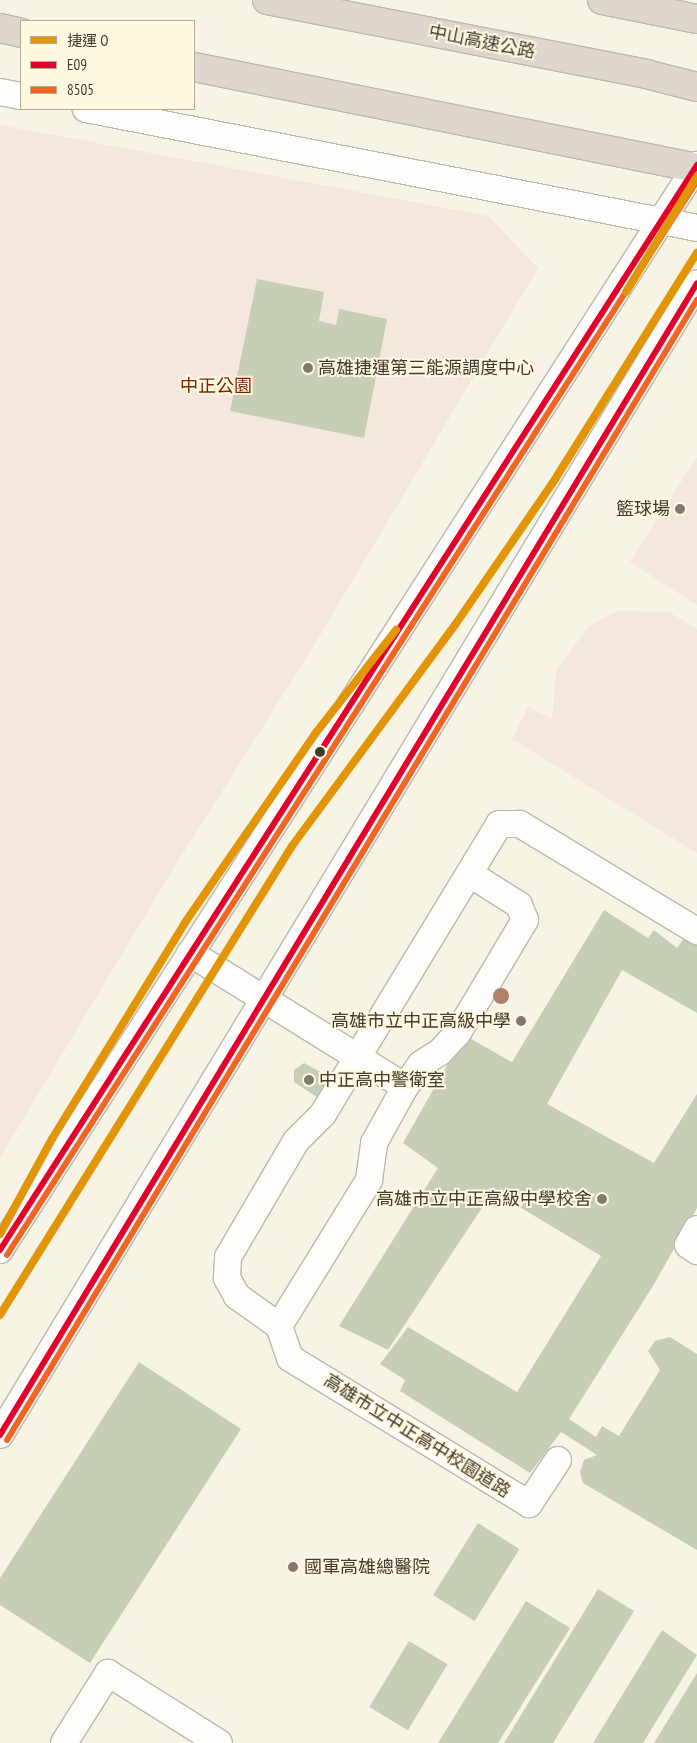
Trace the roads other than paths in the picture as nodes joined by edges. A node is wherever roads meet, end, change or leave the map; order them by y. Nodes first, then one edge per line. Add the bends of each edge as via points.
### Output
1 (267, 0) edge
2 (602, 0) edge
3 (697, 19) edge
4 (0, 28) edge
5 (20, 32) edge
6 (195, 67) edge
7 (697, 87) edge
8 (0, 92) edge
9 (20, 96) edge
10 (91, 110) edge
11 (696, 167) edge
12 (661, 220) junction
13 (697, 228) edge
14 (697, 283) edge
15 (470, 874) junction
16 (697, 931) edge
17 (190, 953) junction
18 (264, 999) junction
19 (356, 1056) junction
20 (405, 1087) junction
21 (697, 1229) edge
22 (0, 1250) edge
23 (697, 1251) edge
24 (280, 1326) junction
25 (0, 1435) edge
26 (558, 1460) dead end
27 (64, 1743) edge
28 (219, 1743) edge

1 - 7 highway, 中山高速公路 via 646,74
2 - 3 highway
4 - 5 highway
6 - 11 highway
8 - 9 street
10 - 12 street
11 - 12 street
12 - 13 street
12 - 17 street
14 - 18 street
15 - 16 street via 499,824 520,824
15 - 19 street
15 - 20 street via 519,905 526,920 457,1034 440,1052 421,1064
17 - 18 street
17 - 22 street
18 - 19 street
18 - 25 street
19 - 20 street
19 - 24 street via 323,1114 296,1141 228,1257 227,1278 236,1296
20 - 24 street via 374,1143 369,1180
21 - 23 street via 688,1245
24 - 26 street, 高雄市立中正高中校園道路 via 290,1358 529,1504
27 - 28 street via 108,1673

